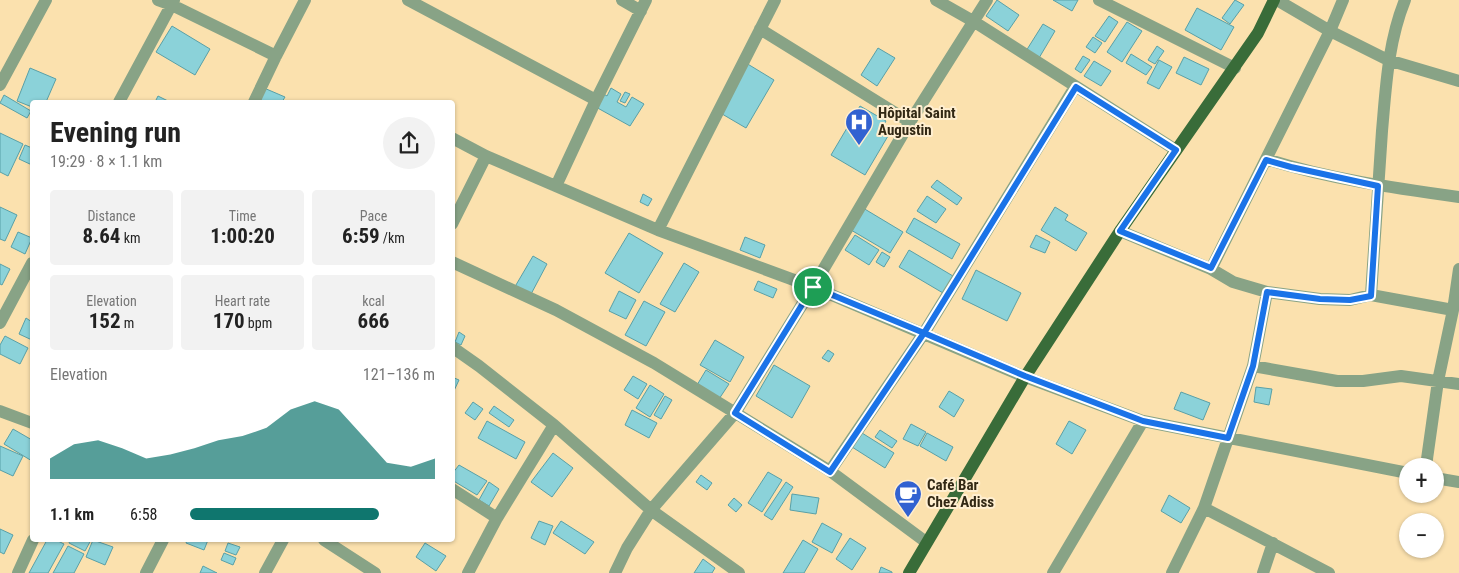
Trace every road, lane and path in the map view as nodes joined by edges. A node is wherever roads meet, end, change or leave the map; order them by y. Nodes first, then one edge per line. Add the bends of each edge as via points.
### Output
1 (46, 0) edge
2 (158, 0) edge
3 (304, 0) edge
4 (622, 0) edge
5 (775, 0) edge
6 (936, 0) edge
7 (987, 0) edge
8 (1099, 0) edge
9 (1275, 0) edge
10 (1343, 0) edge
11 (1405, 0) edge
12 (411, 1) edge
13 (173, 2) edge
14 (644, 5) edge
15 (973, 21) junction
16 (760, 29) junction
17 (1330, 31) junction
18 (276, 56) junction
19 (1388, 60) junction
20 (1235, 68) junction
21 (1459, 81) edge
22 (0, 85) edge
23 (1076, 87) junction
24 (120, 100) edge
25 (255, 100) edge
26 (596, 100) junction
27 (910, 122) junction
28 (455, 140) edge
29 (1176, 150) junction
30 (486, 156) junction
31 (1266, 160) junction
32 (556, 186) junction
33 (1378, 186) junction
34 (1459, 197) edge
35 (455, 218) edge
36 (658, 230) junction
37 (1120, 231) junction
38 (455, 263) edge
39 (30, 267) edge
40 (1211, 268) junction
41 (1459, 269) edge
42 (1458, 286) edge
43 (813, 287) junction
44 (1267, 292) junction
45 (1371, 296) junction
46 (1452, 310) junction
47 (0, 323) edge
48 (924, 333) junction
49 (455, 349) edge
50 (1253, 366) junction
51 (1025, 376) junction
52 (1438, 381) junction
53 (1459, 384) edge
54 (0, 411) edge
55 (735, 413) junction
56 (1143, 421) junction
57 (30, 422) edge
58 (554, 425) junction
59 (1228, 438) junction
60 (1427, 458) edge
61 (1399, 471) edge
62 (830, 472) junction
63 (1444, 480) edge
64 (1459, 482) edge
65 (455, 491) edge
66 (1204, 508) junction
67 (651, 510) junction
68 (497, 518) junction
69 (32, 542) edge
70 (162, 542) edge
71 (282, 542) edge
72 (327, 542) edge
73 (926, 542) junction
74 (1273, 543) junction
75 (18, 573) edge
76 (146, 573) edge
77 (266, 573) edge
78 (375, 573) edge
79 (468, 573) edge
80 (615, 573) edge
81 (739, 573) edge
82 (909, 573) edge
83 (1053, 573) edge
84 (1172, 573) edge
85 (1263, 573) edge
86 (1329, 573) edge

1 - 22 street
2 - 13 street
3 - 18 street
4 - 14 street
5 - 16 street
6 - 15 street
7 - 15 street
8 - 20 street
9 - 17 street
9 - 20 main road
10 - 17 street
11 - 19 street
12 - 26 street
13 - 18 street
13 - 24 street
14 - 26 street
15 - 23 street
15 - 27 street
16 - 27 street
16 - 36 street
17 - 19 street
17 - 31 street
18 - 25 street
19 - 21 street
19 - 33 street
20 - 29 main road
23 - 29 street
23 - 48 street
26 - 32 street
27 - 43 street
28 - 30 street
29 - 37 main road
30 - 32 street
30 - 35 street
31 - 33 street
31 - 40 street
32 - 36 street
33 - 34 street
33 - 45 street
36 - 43 street
37 - 40 street
37 - 51 main road
38 - 55 street via 572,319 654,363
39 - 47 street
40 - 44 street via 1233,282
41 - 42 street
42 - 46 street
43 - 48 street
43 - 55 street
44 - 45 street via 1327,300
44 - 50 street
45 - 46 street
46 - 52 street
48 - 51 street
48 - 62 street
49 - 58 street
50 - 52 street via 1337,381 1400,376
50 - 59 street
51 - 56 street
51 - 73 main road
52 - 53 street
52 - 60 street
54 - 57 street
55 - 62 street
55 - 67 street
56 - 59 street
56 - 83 street
58 - 67 street
58 - 68 street
59 - 61 street
59 - 66 street
62 - 73 street
63 - 64 street
65 - 68 street
66 - 74 street
66 - 84 street
67 - 80 street
67 - 81 street
68 - 79 street
69 - 75 street
70 - 76 street
71 - 77 street
72 - 78 street
73 - 82 main road
74 - 85 street
74 - 86 street

